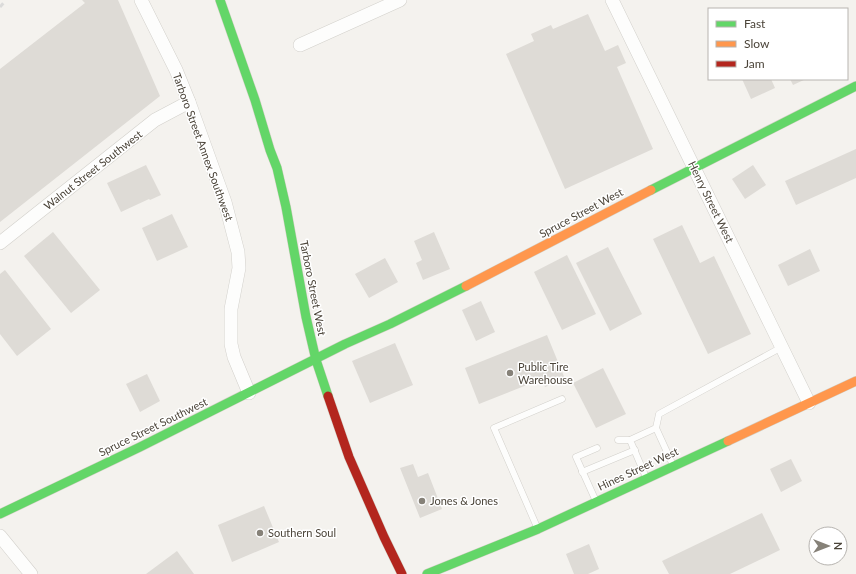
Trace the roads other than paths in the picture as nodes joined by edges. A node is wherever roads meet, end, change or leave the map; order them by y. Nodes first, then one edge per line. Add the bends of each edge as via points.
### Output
1 (141, 0) edge
2 (220, 0) edge
3 (400, 0) edge
4 (612, 0) edge
5 (300, 45) dead end
6 (856, 86) edge
7 (189, 102) junction
8 (694, 168) junction
9 (0, 243) edge
10 (782, 347) junction
11 (316, 360) junction
12 (856, 381) edge
13 (249, 393) junction
14 (562, 399) dead end
15 (809, 403) junction
16 (656, 428) junction
17 (618, 440) dead end
18 (630, 440) junction
19 (597, 448) dead end
20 (635, 450) junction
21 (673, 466) junction
22 (582, 472) junction
23 (647, 478) junction
24 (596, 502) junction
25 (0, 514) edge
26 (538, 529) junction
27 (0, 536) edge
28 (31, 574) edge
29 (402, 574) edge
30 (428, 574) edge

1 - 7 street, Tarboro Street Annex Southwest
2 - 11 main road, Tarboro Street West via 277,168
3 - 5 street
4 - 8 street, Henry Street West
6 - 8 main road, Spruce Street West
7 - 9 street, Walnut Street Southwest via 156,120
7 - 13 street, Tarboro Street Annex Southwest via 225,202 238,252 239,268 231,309 231,344
8 - 10 street, Henry Street West
8 - 11 main road, Spruce Street West
10 - 15 street, Henry Street West
10 - 16 lane via 659,414
11 - 13 main road, Spruce Street Southwest
11 - 29 main road, Tarboro Street West via 349,457
12 - 15 main road, Hines Street West
13 - 25 main road, Spruce Street Southwest
14 - 26 lane via 494,428
15 - 21 main road, Hines Street West
16 - 18 lane
16 - 21 lane
17 - 18 lane
18 - 20 lane
19 - 22 lane via 576,457
20 - 22 lane
20 - 23 lane
21 - 23 main road, Hines Street West
22 - 24 lane
23 - 24 main road, Hines Street West
24 - 26 main road, Hines Street West
26 - 30 main road, Hines Street West
27 - 28 street

